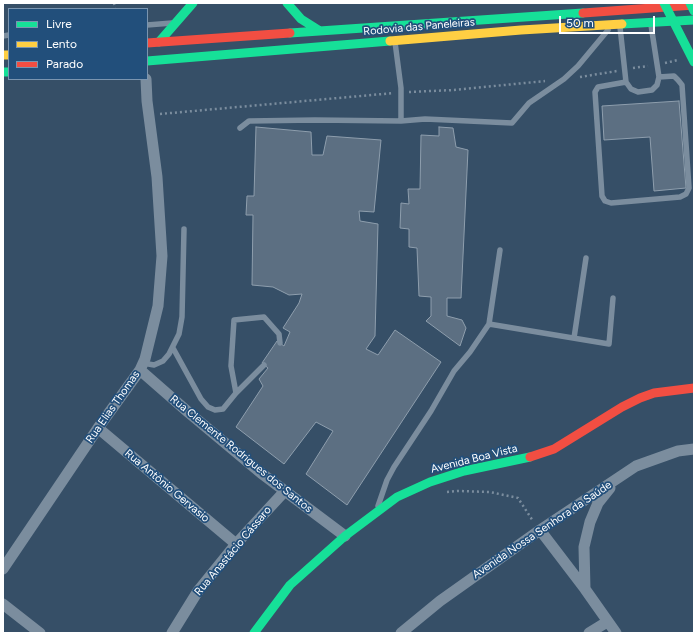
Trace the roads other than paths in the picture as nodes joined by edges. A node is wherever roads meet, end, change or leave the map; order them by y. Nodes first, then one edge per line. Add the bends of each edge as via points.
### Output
1 (193, 3) edge
2 (287, 3) edge
3 (664, 3) edge
4 (690, 3) edge
5 (694, 4) edge
6 (694, 10) edge
7 (694, 20) edge
8 (176, 22) junction
9 (651, 23) junction
10 (148, 25) edge
11 (615, 26) junction
12 (320, 31) junction
13 (395, 41) junction
14 (159, 42) junction
15 (148, 43) edge
16 (148, 61) edge
17 (694, 62) edge
18 (659, 77) junction
19 (146, 80) edge
20 (626, 82) junction
21 (400, 121) junction
22 (240, 128) dead end
23 (184, 229) dead end
24 (188, 246) dead end
25 (500, 250) dead end
26 (586, 258) dead end
27 (184, 272) junction
28 (613, 298) dead end
29 (489, 324) junction
30 (574, 338) junction
31 (280, 343) dead end
32 (173, 348) junction
33 (264, 365) dead end
34 (141, 366) junction
35 (694, 388) edge
36 (236, 393) junction
37 (98, 428) junction
38 (694, 449) edge
39 (616, 480) junction
40 (284, 492) junction
41 (375, 513) junction
42 (540, 530) junction
43 (344, 536) junction
44 (236, 544) junction
45 (3, 569) edge
46 (585, 589) junction
47 (3, 604) edge
48 (607, 622) junction
49 (40, 633) edge
50 (172, 633) edge
51 (254, 633) edge
52 (401, 633) edge
53 (589, 633) edge
54 (616, 633) edge

1 - 8 main road
2 - 12 main road via 301,18
3 - 17 main road, bridge
4 - 6 main road, bridge
5 - 12 main road, Rodovia das Paneleiras
7 - 9 main road, Rodovia das Paneleiras
8 - 10 lane
8 - 14 main road
9 - 11 main road, Rodovia das Paneleiras
9 - 18 lane
11 - 13 main road, Rodovia das Paneleiras via 526,29
11 - 20 lane
11 - 21 lane via 578,66 529,103 512,123 425,118
12 - 14 main road, Rodovia das Paneleiras
13 - 16 main road, Rodovia das Paneleiras
13 - 21 lane via 401,93
14 - 15 main road, Rodovia das Paneleiras
18 - 20 lane via 657,85 652,90 638,92 630,89
18 - 20 lane via 674,76 682,85 689,188 686,194 680,197 611,203 605,201 602,196 595,92 598,87
19 - 34 street, Rua Elias Thomas via 157,177 162,256 158,306
21 - 22 lane via 249,121
23 - 27 lane
24 - 27 lane
25 - 29 lane
26 - 30 lane
27 - 32 lane via 182,317
28 - 30 lane via 609,344
29 - 30 lane
29 - 41 lane via 454,371 394,467
31 - 36 lane via 279,334 264,317 234,320 231,366
32 - 34 lane via 163,361
32 - 36 lane via 201,399 208,406 216,410 223,409
33 - 36 lane
34 - 37 street, Rua Elias Thomas
34 - 40 street, Rua Clemente Rodrigues dos Santos via 188,412
35 - 41 main road, Avenida Boa Vista via 654,393 640,398 554,449 430,482 397,497
37 - 44 street, Rua Antônio Gervasio
37 - 45 street, Rua Elias Thomas
38 - 39 street, Avenida Nossa Senhora da Saúde via 678,451 636,466
39 - 42 street, Avenida Nossa Senhora da Saúde
39 - 46 street via 598,503 590,522 584,547
40 - 43 street, Rua Clemente Rodrigues dos Santos
40 - 44 street, Rua Anastácio Cássaro
41 - 43 main road, Avenida Boa Vista
42 - 46 street
42 - 52 street, Avenida Nossa Senhora da Saúde via 440,601
43 - 51 main road, Avenida Boa Vista via 290,585
44 - 50 street, Rua Anastácio Cássaro via 198,591
46 - 48 street
47 - 49 street
48 - 53 street
48 - 54 street

